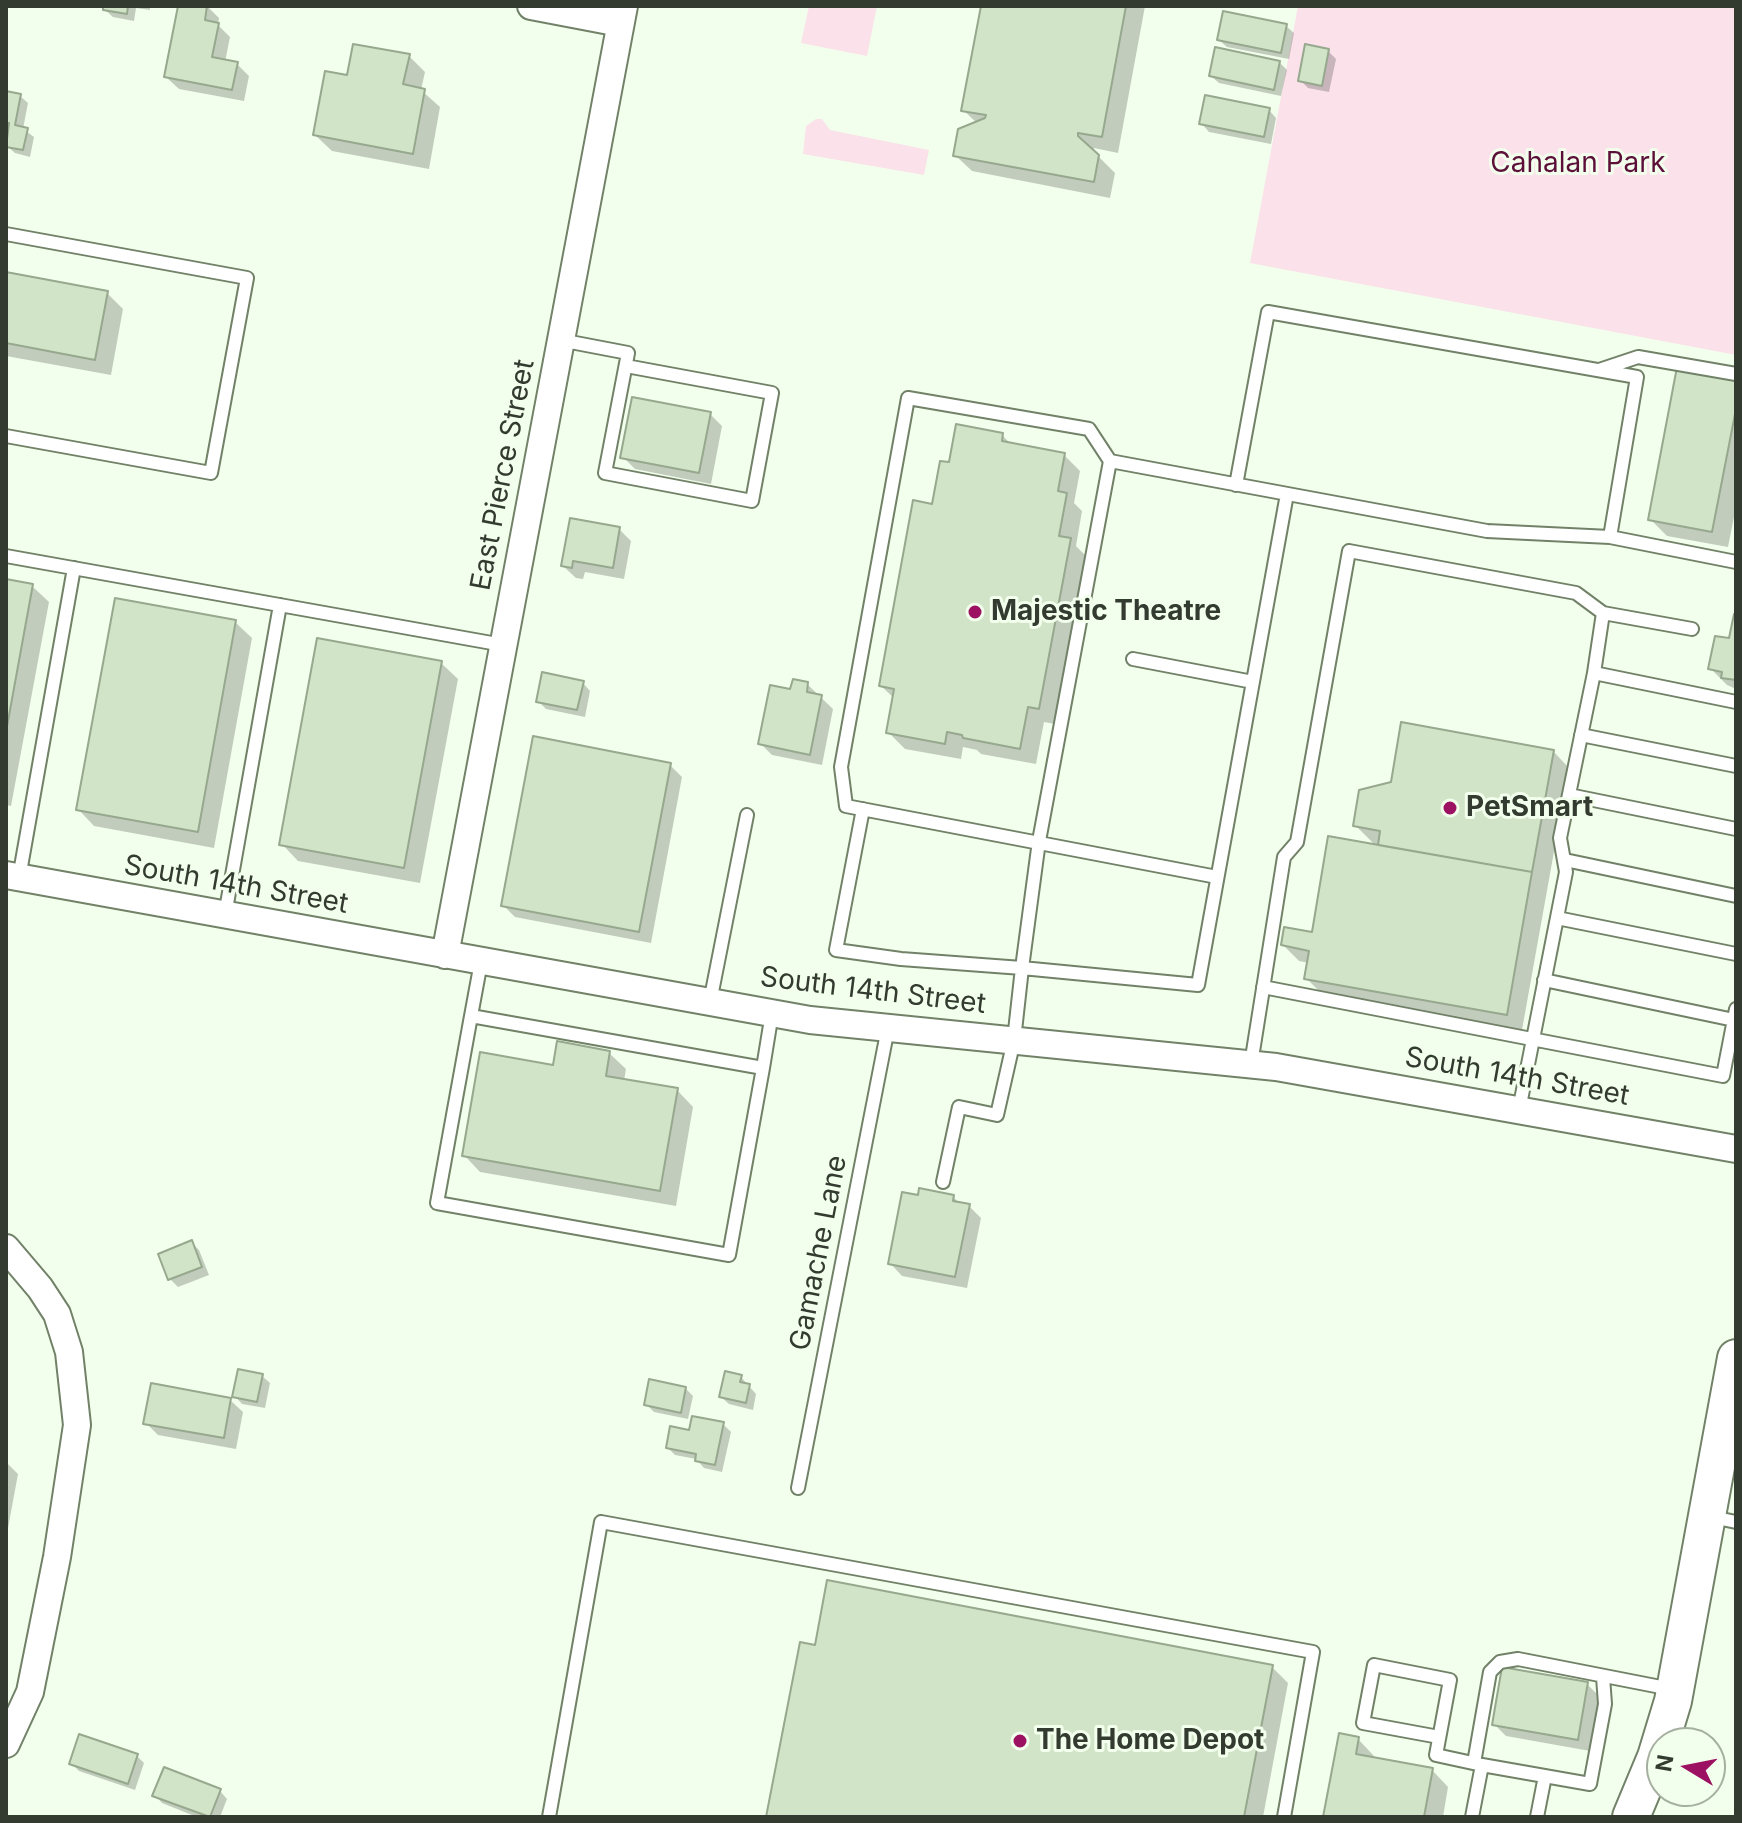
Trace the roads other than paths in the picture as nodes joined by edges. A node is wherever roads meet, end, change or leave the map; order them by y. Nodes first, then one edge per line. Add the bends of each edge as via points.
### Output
1 (531, 6) edge
2 (622, 14) edge
3 (6, 234) edge
4 (560, 340) junction
5 (626, 366) junction
6 (1597, 370) junction
7 (1736, 374) edge
8 (6, 436) edge
9 (1110, 461) junction
10 (1236, 485) junction
11 (1287, 494) junction
12 (1610, 537) junction
13 (6, 556) edge
14 (1736, 562) edge
15 (74, 568) junction
16 (280, 605) junction
17 (1603, 613) junction
18 (1692, 629) dead end
19 (503, 645) junction
20 (1133, 659) dead end
21 (1594, 673) junction
22 (1253, 682) junction
23 (1736, 702) edge
24 (1581, 735) junction
25 (1736, 766) edge
26 (1569, 795) junction
27 (863, 809) junction
28 (747, 815) dead end
29 (1736, 829) edge
30 (1039, 841) junction
31 (1565, 860) junction
32 (12, 876) edge
33 (1217, 877) junction
34 (1736, 896) edge
35 (225, 915) junction
36 (1557, 918) junction
37 (1736, 954) edge
38 (445, 955) junction
39 (481, 962) junction
40 (1022, 968) junction
41 (1544, 980) junction
42 (1263, 987) junction
43 (710, 1002) junction
44 (772, 1013) junction
45 (1735, 1014) edge
46 (471, 1016) junction
47 (888, 1028) junction
48 (1532, 1039) junction
49 (1014, 1040) junction
50 (1251, 1064) junction
51 (763, 1068) junction
52 (1519, 1110) junction
53 (1736, 1149) edge
54 (943, 1182) dead end
55 (6, 1248) edge
56 (1736, 1358) edge
57 (798, 1488) dead end
58 (1721, 1519) edge
59 (1603, 1677) junction
60 (1675, 1690) junction
61 (1439, 1737) junction
62 (6, 1744) edge
63 (1478, 1764) junction
64 (1545, 1776) junction
65 (549, 1817) edge
66 (1284, 1817) edge
67 (1472, 1817) edge
68 (1537, 1817) edge
69 (1631, 1817) edge

1 - 2 street
2 - 4 street, East Pierce Street
3 - 8 lane via 247,278 211,473
4 - 5 lane via 628,353
4 - 19 street, East Pierce Street
5 - 5 lane via 605,473 752,501 772,393
6 - 7 lane via 1638,357
6 - 10 lane via 1268,312
6 - 12 lane via 1637,377
9 - 10 lane
9 - 27 lane via 1089,429 908,398 841,767 846,806
9 - 30 lane
10 - 11 lane
11 - 12 lane via 1487,531
11 - 22 lane
12 - 14 lane
13 - 15 lane
15 - 16 lane
15 - 32 lane
16 - 19 lane
16 - 35 lane
17 - 18 lane
17 - 21 lane
17 - 42 lane via 1576,593 1349,551 1297,842 1284,857
19 - 38 street, East Pierce Street
20 - 22 lane
21 - 23 lane
21 - 24 lane
22 - 33 lane
24 - 25 lane
24 - 26 lane
26 - 29 lane
26 - 31 lane via 1560,838
27 - 30 lane
27 - 40 lane via 836,950
28 - 43 lane
30 - 33 lane
30 - 40 lane
31 - 34 lane
31 - 36 lane
32 - 35 street, South 14th Street
33 - 40 lane via 1198,985
35 - 38 street, South 14th Street
36 - 37 lane
36 - 41 lane
38 - 39 street, South 14th Street
39 - 43 street, South 14th Street
39 - 46 lane
40 - 49 lane
41 - 45 lane
41 - 48 lane
42 - 48 lane
42 - 50 lane
43 - 44 street, South 14th Street
44 - 47 street, South 14th Street
44 - 51 lane
45 - 48 lane via 1723,1076
46 - 51 lane
46 - 51 lane via 437,1203 453,1206 729,1255
47 - 49 street, South 14th Street
47 - 57 lane, Gamache Lane
48 - 52 lane
49 - 50 street, South 14th Street
49 - 54 lane via 997,1115 959,1107
50 - 52 street, South 14th Street
52 - 53 street, South 14th Street
55 - 62 street via 57,1314 69,1352 77,1425 30,1692
56 - 58 street
58 - 60 street
59 - 60 lane
59 - 63 lane via 1518,1659 1500,1662 1490,1672
59 - 64 lane via 1605,1704 1590,1784
60 - 69 street
61 - 61 lane via 1450,1680 1374,1665 1363,1723
61 - 63 lane via 1436,1755
63 - 64 lane
63 - 67 lane
64 - 68 lane
65 - 66 lane via 601,1522 1313,1652

